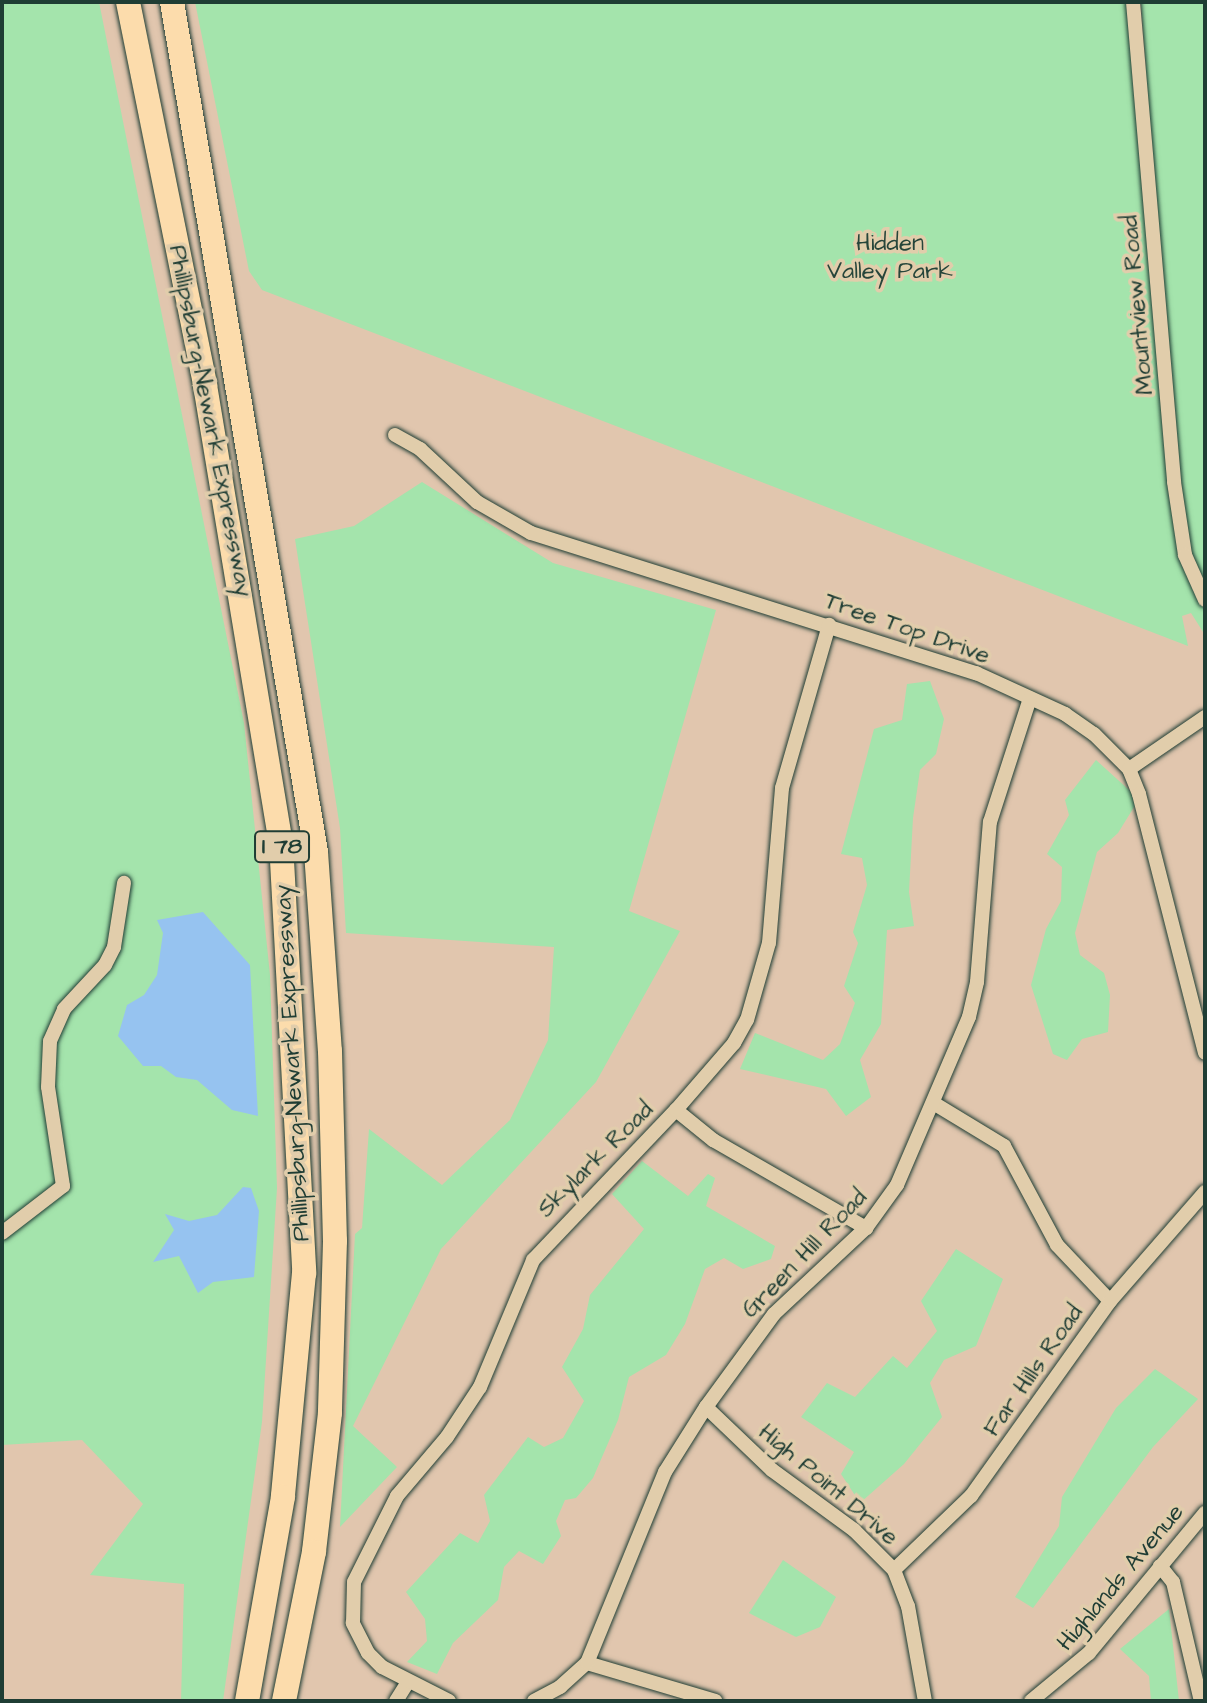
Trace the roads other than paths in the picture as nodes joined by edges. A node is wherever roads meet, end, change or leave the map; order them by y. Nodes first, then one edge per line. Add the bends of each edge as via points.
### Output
1 (128, 2) edge
2 (172, 2) edge
3 (1133, 2) edge
4 (395, 435) dead end
5 (1205, 600) edge
6 (829, 625) junction
7 (1030, 698) junction
8 (1205, 717) edge
9 (1129, 769) junction
10 (124, 883) dead end
11 (1205, 1053) edge
12 (935, 1104) junction
13 (676, 1110) junction
14 (1205, 1192) edge
15 (866, 1228) junction
16 (2, 1233) edge
17 (1110, 1301) junction
18 (706, 1407) junction
19 (1205, 1513) edge
20 (1160, 1566) junction
21 (894, 1570) junction
22 (587, 1663) junction
23 (408, 1682) junction
24 (247, 1701) edge
25 (284, 1701) edge
26 (396, 1701) edge
27 (449, 1701) edge
28 (534, 1701) edge
29 (715, 1701) edge
30 (925, 1701) edge
31 (1031, 1701) edge
32 (1201, 1701) edge

1 - 24 highway, Phillipsburg-Newark Expressway / I 78 via 211,416 281,842 304,1273 283,1497
2 - 25 highway, Phillipsburg-Newark Expressway / I 78 via 316,852 330,1051 335,1241 330,1413 314,1552
3 - 5 street, Mountview Road via 1174,482 1185,555
4 - 6 street, Tree Top Drive via 420,449 477,502 531,533
6 - 7 street, Tree Top Drive via 976,673
6 - 13 street, Skylark Road via 782,788 772,917 757,994 734,1043
7 - 9 street, Tree Top Drive via 1083,725
7 - 12 street, Green Hill Road via 990,822 977,982
8 - 9 street
9 - 11 street
10 - 16 street via 114,947 105,965 64,1009 50,1041 48,1087 63,1186
12 - 15 street, Green Hill Road via 897,1185
12 - 17 street via 1004,1146 1057,1245
13 - 15 street via 713,1140
13 - 23 street, Skylark Road via 533,1260 480,1387 447,1437 397,1496 360,1566 351,1607 359,1639 382,1667
14 - 17 street, Far Hills Road
15 - 18 street, Green Hill Road via 774,1314
17 - 21 street, Far Hills Road via 971,1496
18 - 21 street, High Point Drive via 772,1470 854,1530
18 - 22 street, Green Hill Road via 665,1472
19 - 20 street, Highlands Avenue
20 - 31 street, Highlands Avenue via 1073,1670
20 - 32 street via 1173,1582
21 - 30 street, High Point Drive via 908,1606
22 - 28 street, Green Hill Road
22 - 29 street
23 - 26 street
23 - 27 street

